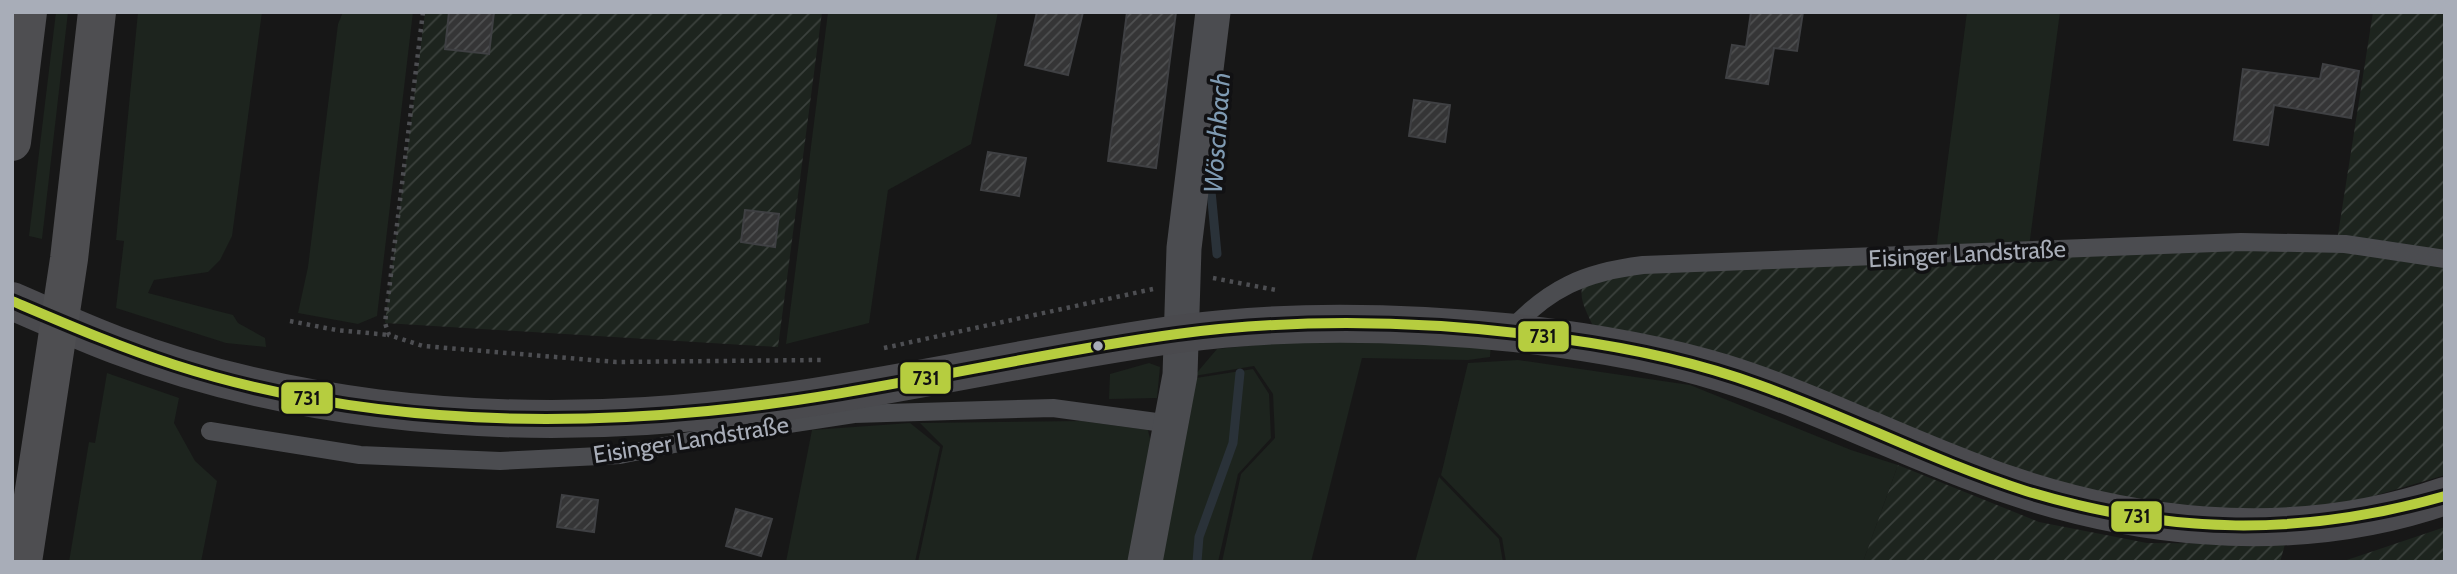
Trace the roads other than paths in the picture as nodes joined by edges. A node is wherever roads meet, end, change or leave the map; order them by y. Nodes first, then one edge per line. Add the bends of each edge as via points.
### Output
1 (28, 12) edge
2 (97, 12) edge
3 (1213, 12) edge
4 (12, 142) edge
5 (2445, 259) edge
6 (12, 301) edge
7 (1508, 333) junction
8 (1182, 334) junction
9 (1171, 425) junction
10 (210, 431) dead end
11 (2445, 496) edge
12 (23, 562) edge
13 (1145, 562) edge

1 - 4 highway
2 - 12 highway via 69,259
3 - 8 street via 1184,248
5 - 7 lane, Eisinger Landstraße via 2345,244 2253,242 1643,265 1579,278 1544,299
6 - 8 main road, Eisinger Landstraße via 115,345 261,387 387,408 532,418 644,416 783,400
7 - 8 main road, Eisinger Landstraße via 1329,325
7 - 11 main road, Eisinger Landstraße via 1639,352 1725,374 1984,476 2072,505 2171,524 2260,528 2341,522
8 - 9 street
9 - 10 lane, Eisinger Landstraße via 1053,408 867,413 724,433 620,455 500,461 360,455
9 - 13 street

